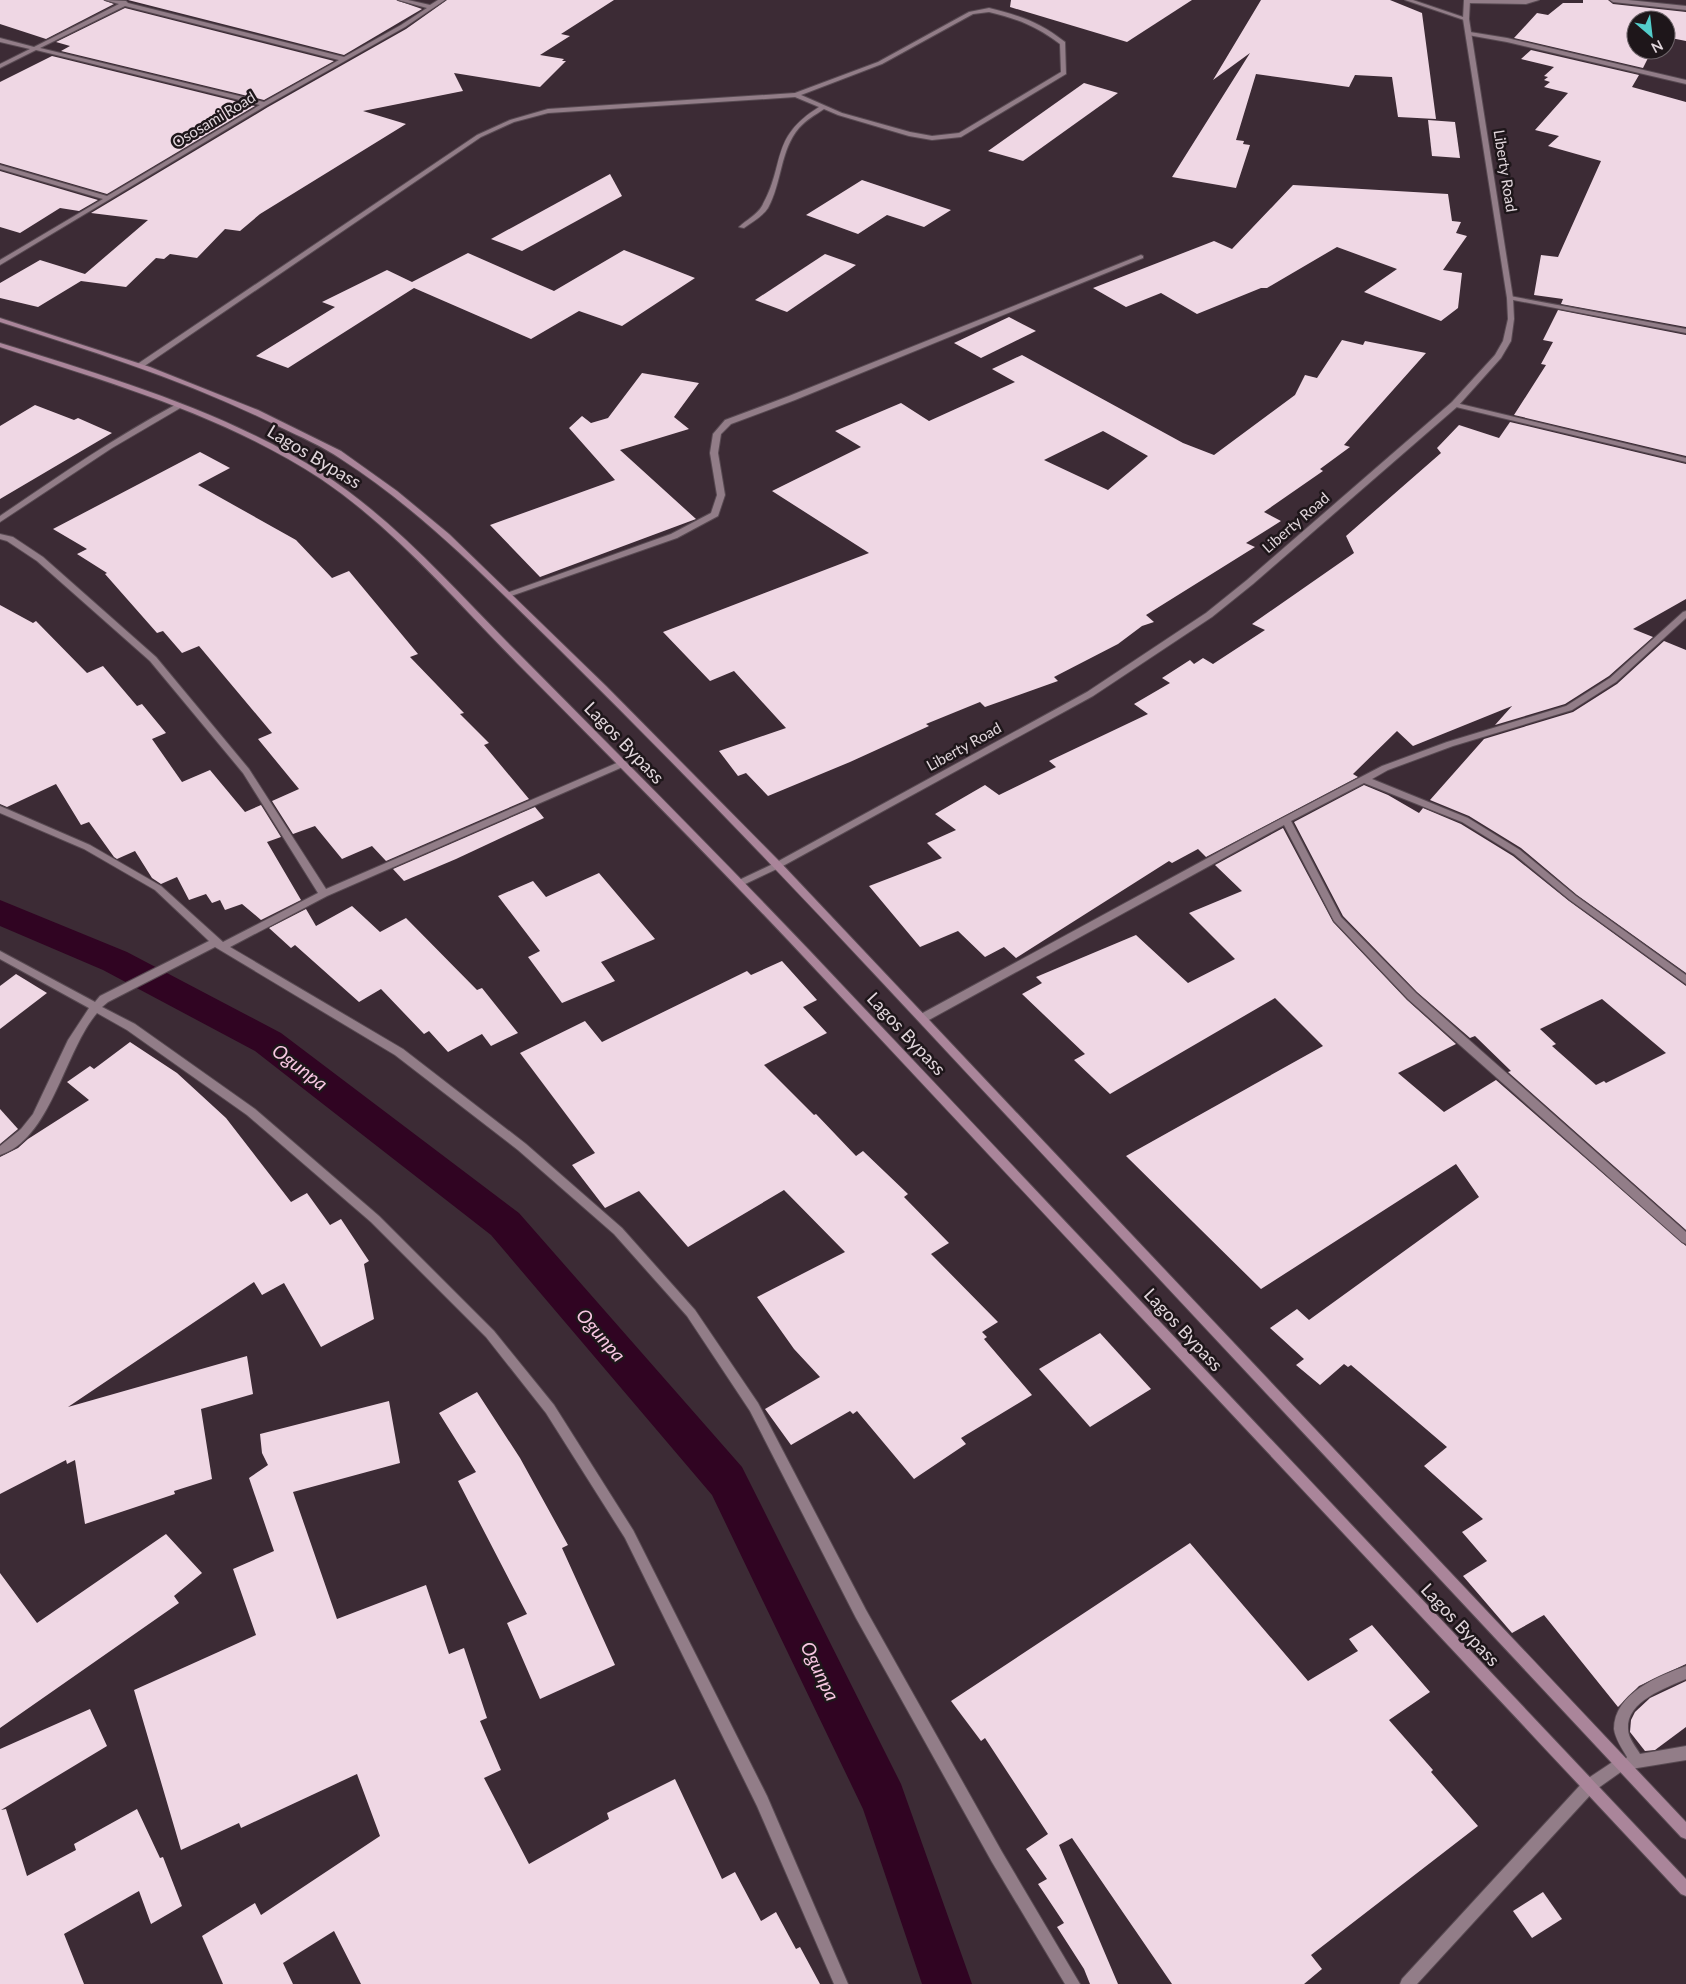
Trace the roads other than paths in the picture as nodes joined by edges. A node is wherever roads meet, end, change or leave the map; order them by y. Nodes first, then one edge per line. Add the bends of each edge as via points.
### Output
1 (108, 0) edge
2 (131, 0) edge
3 (401, 0) edge
4 (442, 0) edge
5 (1408, 0) edge
6 (1467, 0) edge
7 (1536, 0) edge
8 (1612, 0) edge
9 (124, 4) junction
10 (430, 7) junction
11 (1686, 8) edge
12 (1466, 19) junction
13 (1470, 34) junction
14 (0, 40) edge
15 (33, 49) junction
16 (344, 59) junction
17 (0, 66) edge
18 (1686, 82) edge
19 (796, 95) junction
20 (265, 104) junction
21 (823, 108) junction
22 (0, 167) edge
23 (108, 198) junction
24 (742, 227) dead end
25 (1141, 257) dead end
26 (0, 263) edge
27 (1510, 298) junction
28 (0, 320) edge
29 (1686, 331) edge
30 (0, 345) edge
31 (140, 364) junction
32 (1455, 404) junction
33 (178, 407) junction
34 (1686, 460) edge
35 (0, 520) edge
36 (0, 536) edge
37 (508, 594) junction
38 (1686, 614) edge
39 (622, 764) junction
40 (1364, 779) junction
41 (0, 809) edge
42 (1286, 820) junction
43 (778, 864) junction
44 (740, 883) junction
45 (324, 894) junction
46 (219, 944) junction
47 (0, 955) edge
48 (1686, 980) edge
49 (99, 1004) junction
50 (923, 1018) junction
51 (0, 1151) edge
52 (1686, 1239) edge
53 (1686, 1672) edge
54 (1686, 1753) edge
55 (1636, 1761) junction
56 (1620, 1764) junction
57 (1589, 1786) junction
58 (1686, 1832) edge
59 (1686, 1889) edge
60 (841, 1984) edge
61 (1073, 1984) edge
62 (1407, 1984) edge

1 - 9 street
2 - 9 street
3 - 10 street
4 - 10 street, Ososami Road
5 - 12 street
6 - 7 street
6 - 12 street, Liberty Road
8 - 11 street
9 - 15 street
9 - 16 street
10 - 16 street, Ososami Road
12 - 13 street, Liberty Road
13 - 18 street
13 - 27 street, Liberty Road
14 - 15 street
15 - 17 street
15 - 20 street
16 - 20 street, Ososami Road
19 - 21 street
19 - 21 street via 880,63 971,12 989,10 1018,18 1047,31 1063,43 1064,73 961,135 932,138 908,134
19 - 31 street via 548,111 512,121 479,136
20 - 23 street, Ososami Road
21 - 24 street via 807,115 789,135 765,207
22 - 23 street
23 - 26 street, Ososami Road
25 - 37 street via 728,422 717,434 714,453 721,495 715,514 674,536
27 - 29 street
27 - 32 street, Liberty Road via 1507,342
28 - 31 main road, Lagos Bypass
30 - 33 main road, Lagos Bypass
31 - 37 main road, Lagos Bypass via 238,404 337,452 435,524
32 - 34 street
32 - 43 street, Liberty Road via 1250,582 1160,650 1090,694
33 - 35 street via 82,462
33 - 39 main road, Lagos Bypass via 245,434 307,467 356,500 400,538
36 - 45 street via 40,559 153,659 246,771
37 - 43 main road, Lagos Bypass
38 - 40 street via 1613,680 1569,708 1450,744 1384,768
39 - 44 main road, Lagos Bypass
39 - 45 street
40 - 42 street
40 - 48 street via 1465,820 1517,852 1573,898
41 - 46 street via 87,847 158,888
42 - 50 street
42 - 52 street via 1337,919 1412,996
43 - 44 street, Liberty Road
43 - 50 main road, Lagos Bypass
44 - 57 main road, Lagos Bypass
45 - 46 street
46 - 49 street
46 - 61 street via 399,1052 522,1147 618,1231 691,1313 754,1407 870,1631 997,1857
47 - 49 street
49 - 51 street via 78,1030 36,1119 21,1136
49 - 60 street via 251,1112 375,1219 490,1334 550,1409 634,1543 762,1801
50 - 56 main road, Lagos Bypass
53 - 55 street via 1643,1694 1625,1710 1621,1731
54 - 55 street
55 - 56 street
56 - 57 street
56 - 58 main road, Lagos Bypass
57 - 59 main road, Lagos Bypass
57 - 62 street

